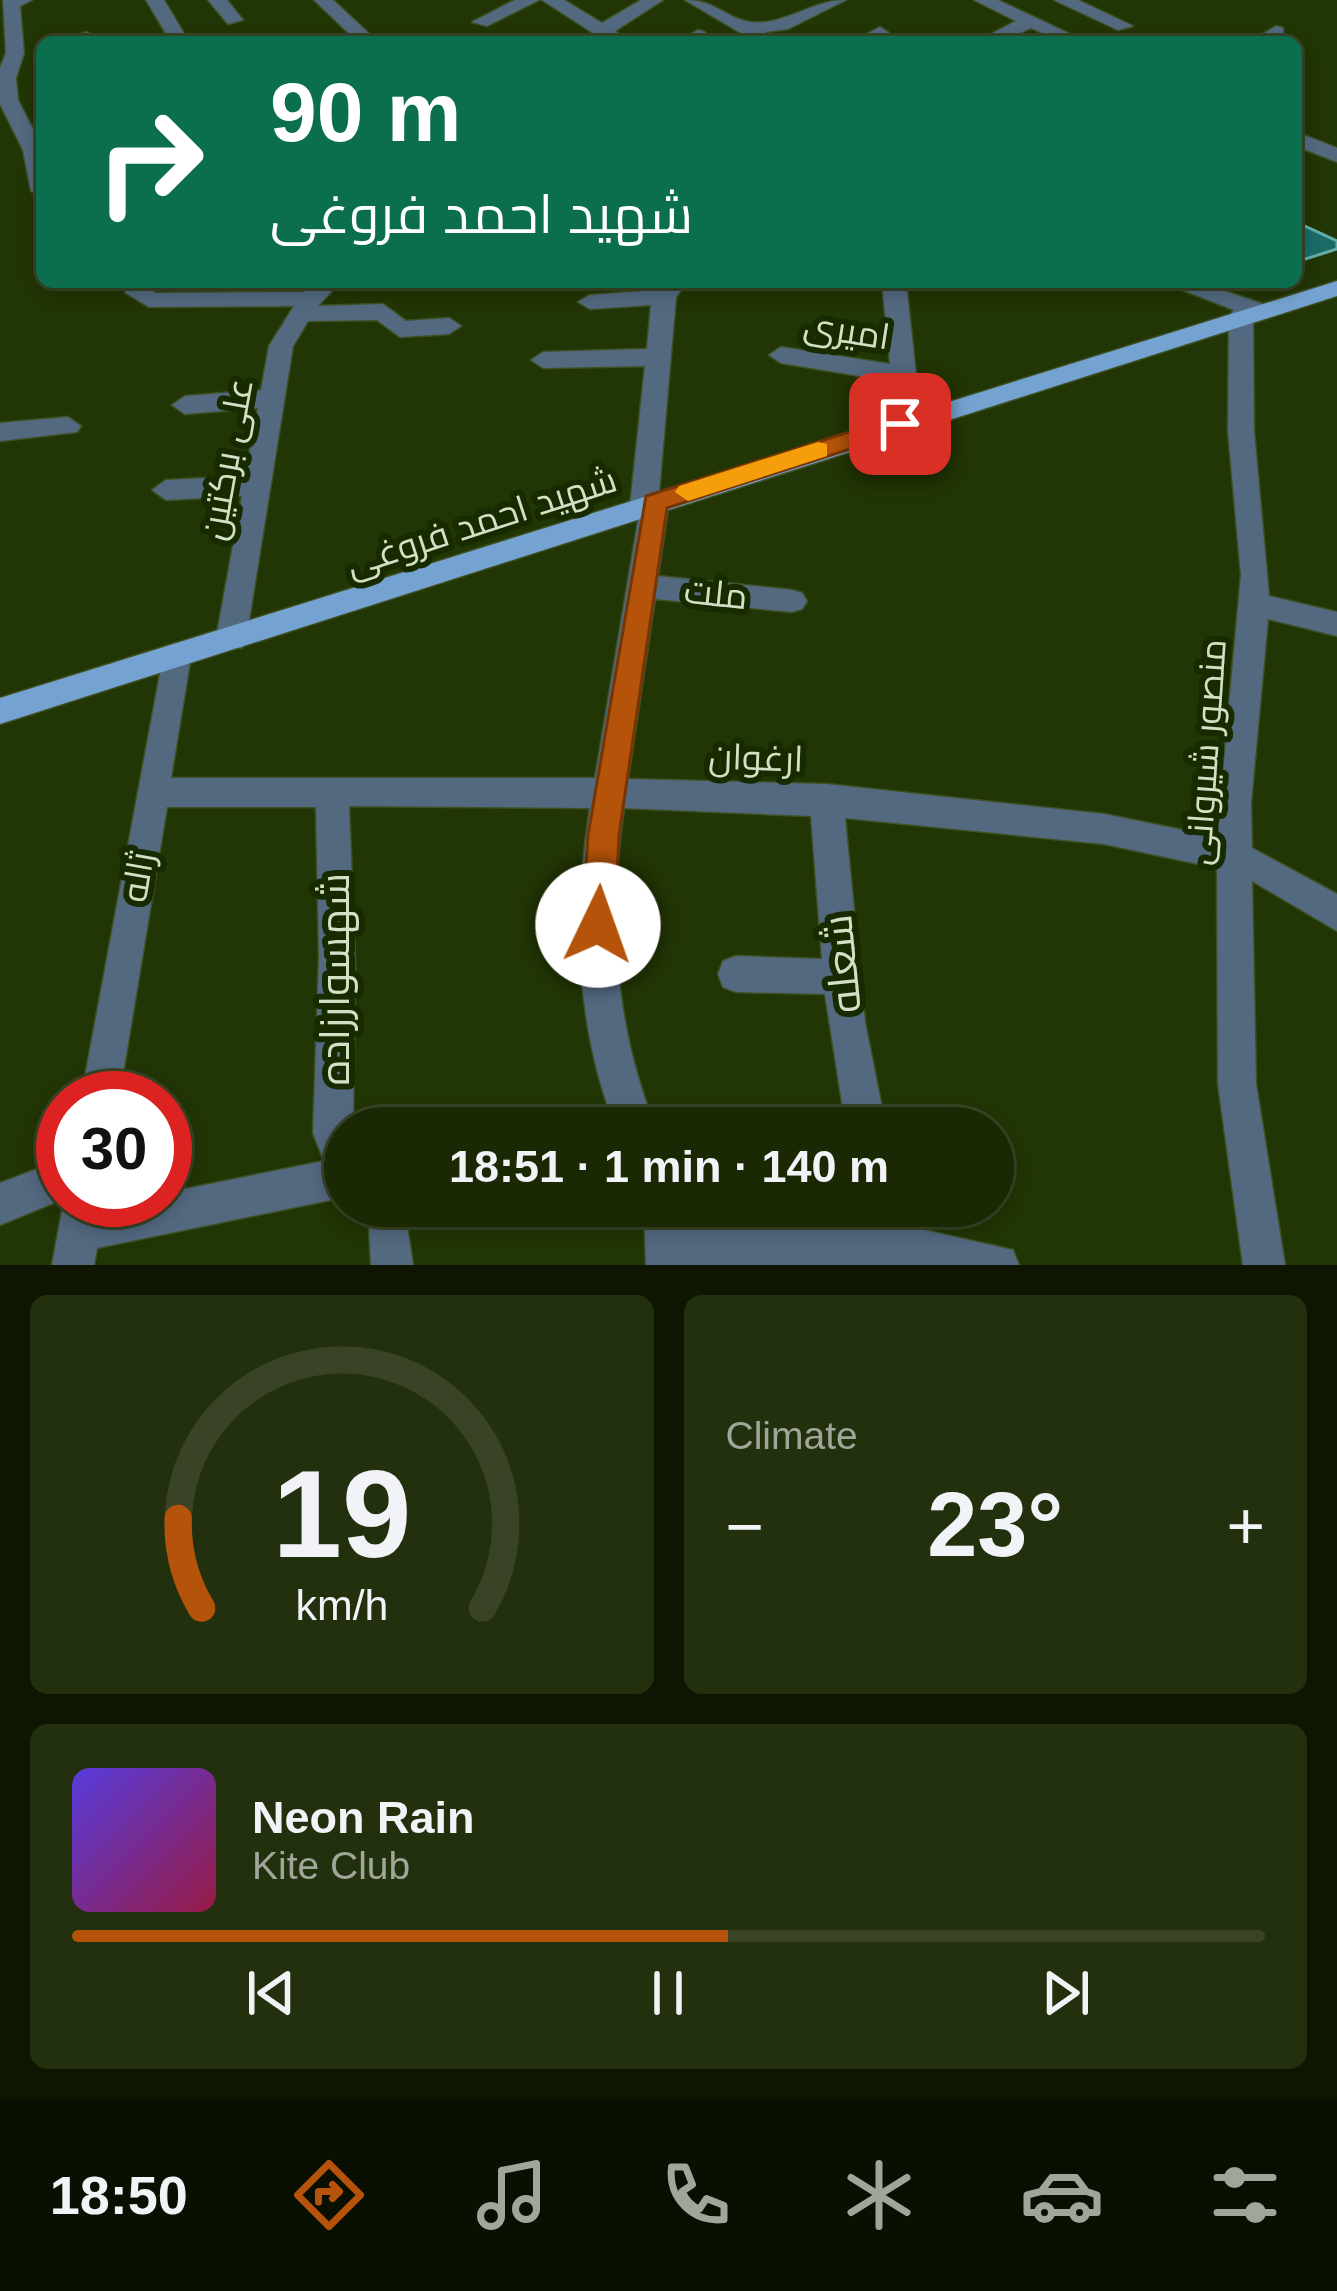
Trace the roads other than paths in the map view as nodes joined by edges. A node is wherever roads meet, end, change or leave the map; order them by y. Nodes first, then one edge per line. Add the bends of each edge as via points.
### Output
1 (23, 0) edge
2 (155, 0) edge
3 (218, 0) edge
4 (323, 0) edge
5 (530, 0) edge
6 (654, 0) edge
7 (694, 0) edge
8 (837, 0) edge
9 (982, 0) edge
10 (1064, 0) edge
11 (558, 1) edge
12 (234, 20) dead end
13 (481, 22) dead end
14 (1032, 22) junction
15 (750, 26) junction
16 (1124, 26) dead end
17 (602, 31) junction
18 (880, 33) dead end
19 (176, 36) edge
20 (362, 36) edge
21 (610, 36) edge
22 (761, 36) edge
23 (874, 36) edge
24 (999, 36) edge
25 (1064, 36) edge
26 (36, 48) edge
27 (15, 53) junction
28 (7, 113) edge
29 (1302, 141) edge
30 (1337, 156) edge
31 (36, 164) edge
32 (1333, 286) edge
33 (134, 288) edge
34 (895, 288) edge
35 (1189, 288) edge
36 (669, 290) edge
37 (262, 291) edge
38 (313, 298) edge
39 (590, 302) dead end
40 (1250, 313) junction
41 (449, 326) dead end
42 (781, 355) dead end
43 (661, 357) junction
44 (543, 360) dead end
45 (903, 375) junction
46 (274, 398) junction
47 (185, 405) dead end
48 (900, 424) junction
49 (68, 426) dead end
50 (0, 432) edge
51 (258, 485) junction
52 (166, 490) dead end
53 (649, 504) junction
54 (640, 586) junction
55 (792, 601) dead end
56 (1253, 604) junction
57 (1337, 624) edge
58 (231, 639) junction
59 (176, 656) junction
60 (0, 711) edge
61 (610, 791) junction
62 (152, 793) junction
63 (332, 793) junction
64 (826, 799) junction
65 (1234, 857) junction
66 (1337, 914) edge
67 (736, 974) dead end
68 (842, 977) junction
69 (105, 1071) edge
70 (334, 1107) edge
71 (628, 1107) edge
72 (863, 1107) edge
73 (324, 1181) edge
74 (36, 1190) edge
75 (0, 1204) edge
76 (389, 1227) edge
77 (865, 1227) edge
78 (888, 1227) edge
79 (78, 1232) edge
80 (666, 1237) edge
81 (392, 1265) edge
82 (998, 1265) edge
83 (1264, 1265) edge

1 - 27 street via 11,2
2 - 19 street
3 - 12 street
4 - 20 street
5 - 13 street
6 - 17 street
7 - 15 street
8 - 15 street via 782,26
9 - 14 street
10 - 16 street
11 - 17 street
14 - 24 street
14 - 25 street
15 - 22 street
17 - 21 street
18 - 23 street
26 - 27 street
27 - 28 street
28 - 31 street
29 - 30 street
32 - 40 main road, شهید احمد فروغی
33 - 37 street via 148,300
34 - 45 street
35 - 40 street
36 - 39 street
36 - 43 street, ملت
37 - 38 street
38 - 41 street via 383,312 400,328
38 - 46 street, علی برکتین via 281,346
40 - 48 main road, شهید احمد فروغی
40 - 56 street, منصور شیروانی via 1241,431
42 - 45 street, امیری
43 - 44 street
43 - 53 street, ملت
45 - 48 street
46 - 47 street
46 - 51 street, علی برکتین
48 - 53 main road, شهید احمد فروغی
49 - 50 street
51 - 52 street
51 - 58 street, علی برکتین
53 - 54 street, ملت
53 - 58 main road, شهید احمد فروغی
54 - 55 street, ملت
54 - 61 street, ملت
56 - 57 street
56 - 65 street, منصور شیروانی
58 - 59 main road, شهید احمد فروغی
59 - 60 main road, شهید احمد فروغی
59 - 62 street, ژاله
61 - 63 street, ارغوان
61 - 64 street, ارغوان
61 - 71 street, ملت via 596,970
62 - 63 street, ارغوان
62 - 69 street, ژاله
63 - 70 street, شهسوارزاده
64 - 65 street, ارغوان via 1111,830
64 - 68 street, شعله
65 - 66 street, ارغوان
65 - 83 street, منصور شیروانی via 1237,1084
67 - 68 street
68 - 72 street, شعله
73 - 79 street
74 - 75 street
76 - 81 street
77 - 80 street
78 - 82 street

